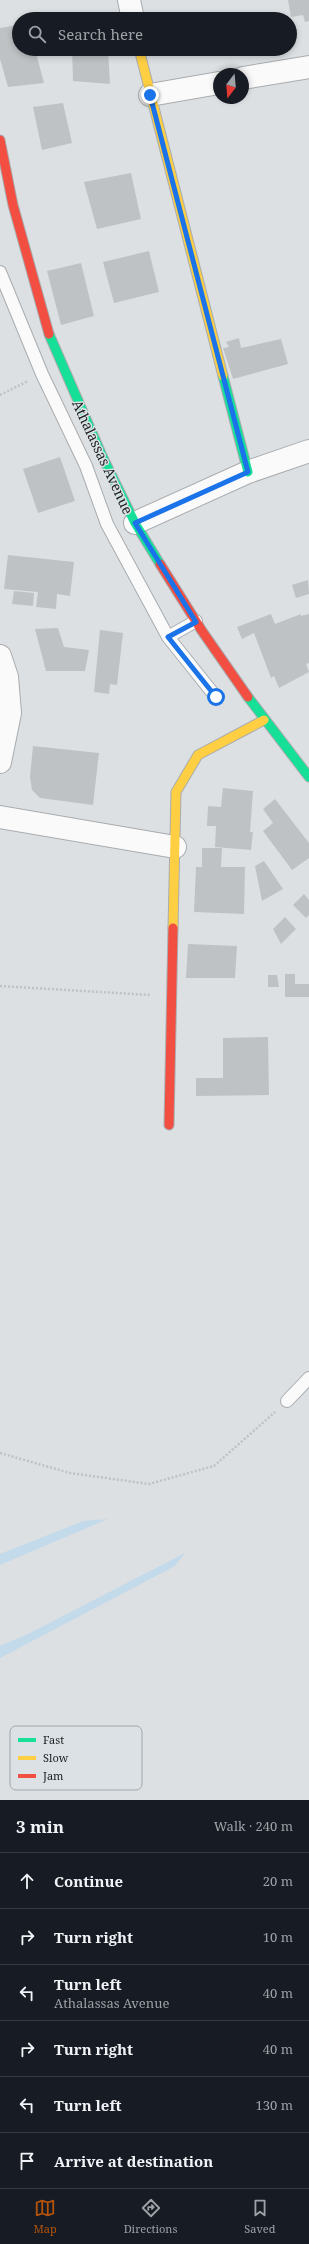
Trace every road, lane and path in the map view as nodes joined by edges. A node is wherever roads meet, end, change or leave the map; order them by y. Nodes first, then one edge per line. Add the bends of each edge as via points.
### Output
1 (129, 0) edge
2 (132, 12) edge
3 (141, 56) edge
4 (309, 67) edge
5 (249, 77) edge
6 (213, 84) edge
7 (150, 95) junction
8 (0, 140) edge
9 (0, 203) edge
10 (13, 205) junction
11 (0, 272) edge
12 (309, 451) edge
13 (248, 472) junction
14 (135, 523) junction
15 (196, 622) junction
16 (168, 637) junction
17 (0, 656) edge
18 (4, 676) edge
19 (216, 697) dead end
20 (264, 720) junction
21 (0, 762) edge
22 (309, 777) edge
23 (0, 817) edge
24 (174, 847) junction
25 (0, 986) edge
26 (170, 996) junction
27 (169, 1125) dead end
28 (309, 1378) edge
29 (287, 1401) joint
30 (0, 1453) edge

1 - 2 street
3 - 7 street
4 - 5 street
6 - 7 street
7 - 13 street
8 - 10 street, Athalassas Avenue
9 - 10 street
10 - 14 street, Athalassas Avenue via 52,342
11 - 16 lane via 42,374 86,466 107,524
12 - 13 street
13 - 14 street
14 - 15 street, Athalassas Avenue
15 - 16 lane
15 - 20 street, Athalassas Avenue
16 - 19 lane
17 - 18 street
18 - 21 street via 10,713
20 - 22 street, Athalassas Avenue
20 - 24 street via 198,755 176,792
23 - 24 street
24 - 26 street
25 - 26 path
26 - 27 street
28 - 29 lane
29 - 30 path via 214,1466 149,1484 70,1473

